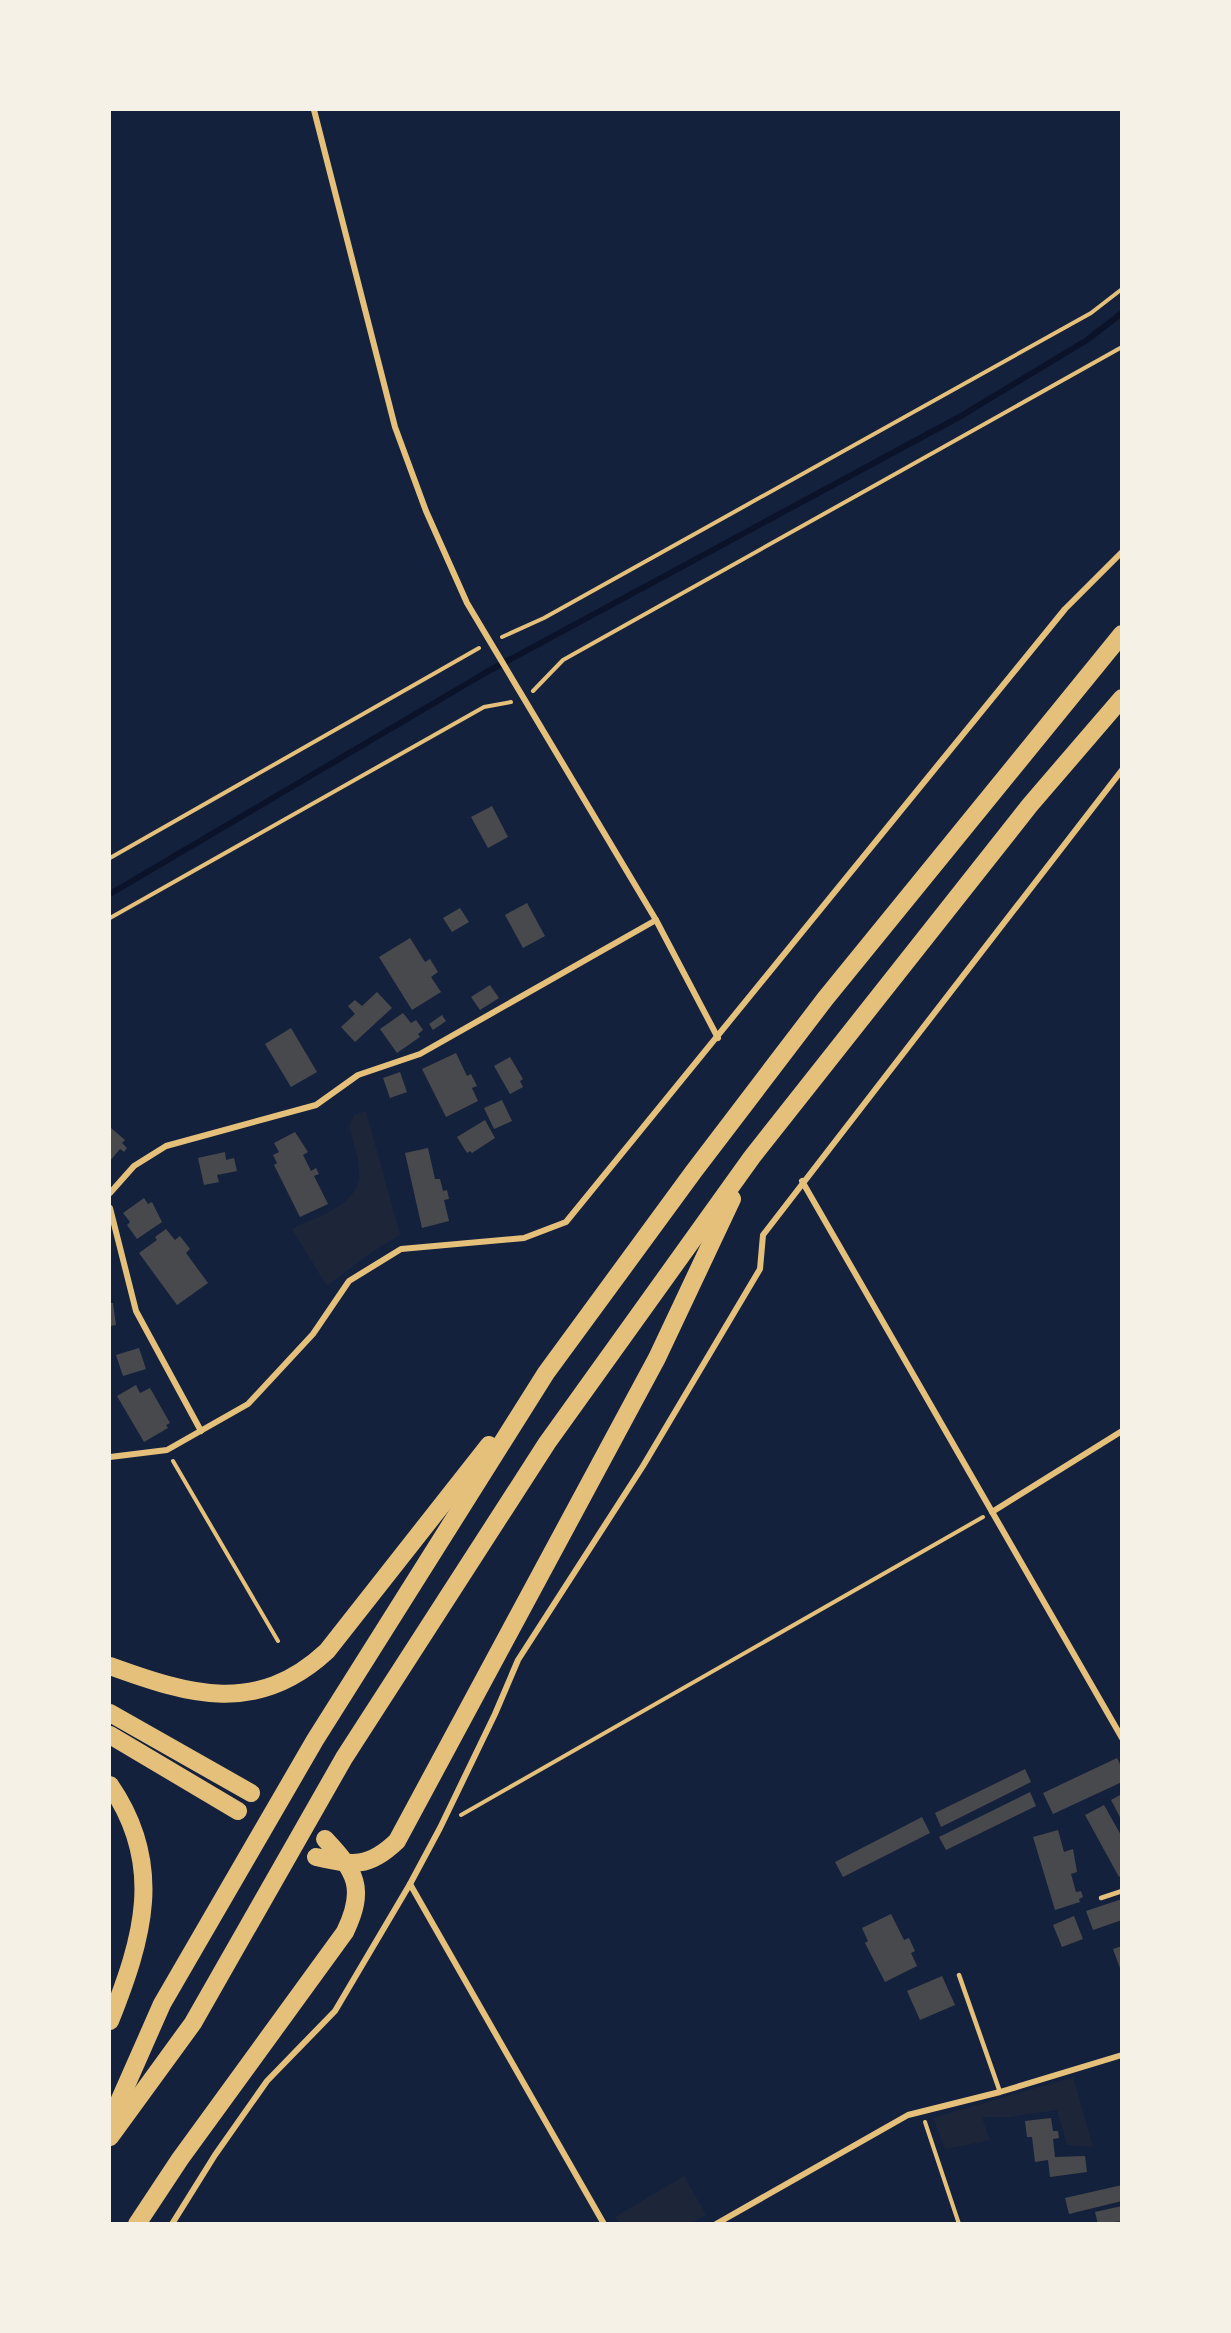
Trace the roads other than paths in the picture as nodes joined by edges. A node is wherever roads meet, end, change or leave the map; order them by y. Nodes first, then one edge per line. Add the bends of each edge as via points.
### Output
1 (314, 110) edge
2 (1122, 552) edge
3 (1122, 634) edge
4 (1122, 698) edge
5 (1122, 770) edge
6 (656, 920) junction
7 (717, 1038) junction
8 (752, 1157) junction
9 (802, 1181) junction
10 (110, 1193) edge
11 (110, 1208) edge
12 (546, 1373) junction
13 (201, 1431) junction
14 (1122, 1431) edge
15 (110, 1457) edge
16 (992, 1512) junction
17 (110, 1666) edge
18 (110, 1713) edge
19 (110, 1735) edge
20 (1122, 1738) edge
21 (110, 1785) edge
22 (251, 1793) dead end
23 (238, 1811) dead end
24 (325, 1839) dead end
25 (316, 1857) dead end
26 (348, 1864) junction
27 (410, 1884) junction
28 (1122, 1891) edge
29 (1101, 1898) dead end
30 (959, 1975) dead end
31 (110, 2021) edge
32 (1122, 2055) edge
33 (1000, 2092) junction
34 (110, 2122) edge
35 (110, 2136) edge
36 (137, 2223) edge
37 (172, 2223) edge
38 (604, 2223) edge
39 (716, 2223) edge

1 - 6 street via 396,427 430,521 467,603
2 - 7 street via 1065,609
3 - 12 highway via 825,999
4 - 8 highway via 1030,805
5 - 9 street
6 - 7 street
6 - 10 street via 420,1054 358,1075 316,1105 166,1146 134,1166
7 - 13 street via 566,1222 524,1238 401,1249 349,1281 313,1334 248,1404
8 - 26 highway via 657,1358 397,1841 382,1856
8 - 35 highway via 547,1443 344,1758 193,2023
9 - 16 street
9 - 27 street via 763,1234 760,1269 755,1279 643,1466 518,1660
11 - 13 street via 136,1311
12 - 17 highway via 327,1651 308,1668 258,1691 228,1695 165,1686
12 - 34 highway via 303,1761 162,2004
13 - 15 street via 167,1450
14 - 16 street
16 - 20 street
18 - 22 highway
19 - 23 highway
21 - 31 highway via 135,1830 143,1865 144,1901 130,1970
24 - 26 highway
25 - 26 highway
26 - 36 highway via 356,1889 354,1912 345,1932
27 - 37 street via 335,2011 267,2081
27 - 38 street
28 - 29 lane
30 - 33 lane
32 - 33 street
33 - 39 street via 908,2115

